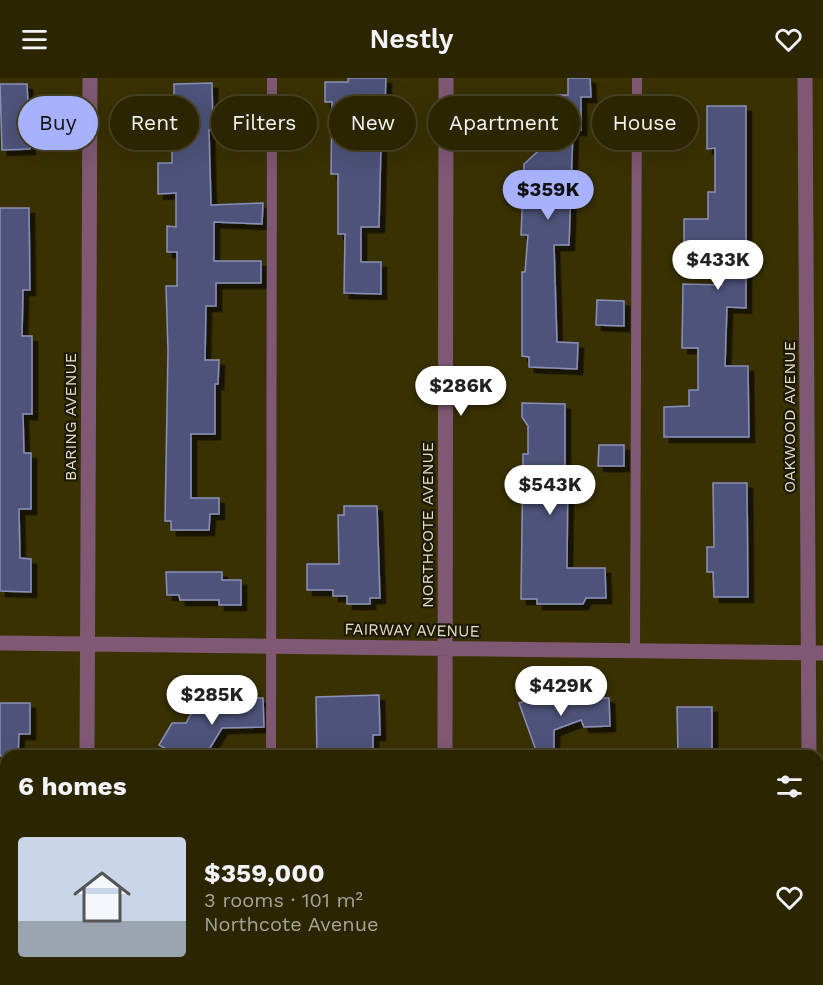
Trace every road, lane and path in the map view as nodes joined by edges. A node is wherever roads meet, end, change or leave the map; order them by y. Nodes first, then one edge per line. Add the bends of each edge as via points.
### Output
1 (90, 78) edge
2 (272, 78) edge
3 (446, 78) edge
4 (637, 78) edge
5 (805, 78) edge
6 (0, 643) edge
7 (87, 645) junction
8 (271, 647) junction
9 (444, 648) junction
10 (635, 651) junction
11 (816, 653) edge
12 (87, 750) edge
13 (271, 750) edge
14 (445, 750) edge
15 (809, 750) edge

1 - 7 street, BARING AVENUE
2 - 8 lane
3 - 9 street, NORTHCOTE AVENUE
4 - 10 lane
5 - 11 street, OAKWOOD AVENUE
6 - 7 street, FAIRWAY AVENUE
7 - 8 street, FAIRWAY AVENUE
7 - 12 street, BARING AVENUE
8 - 9 street, FAIRWAY AVENUE
8 - 13 lane
9 - 10 street, FAIRWAY AVENUE
9 - 14 street, NORTHCOTE AVENUE
10 - 11 street, FAIRWAY AVENUE
11 - 15 street, OAKWOOD AVENUE

